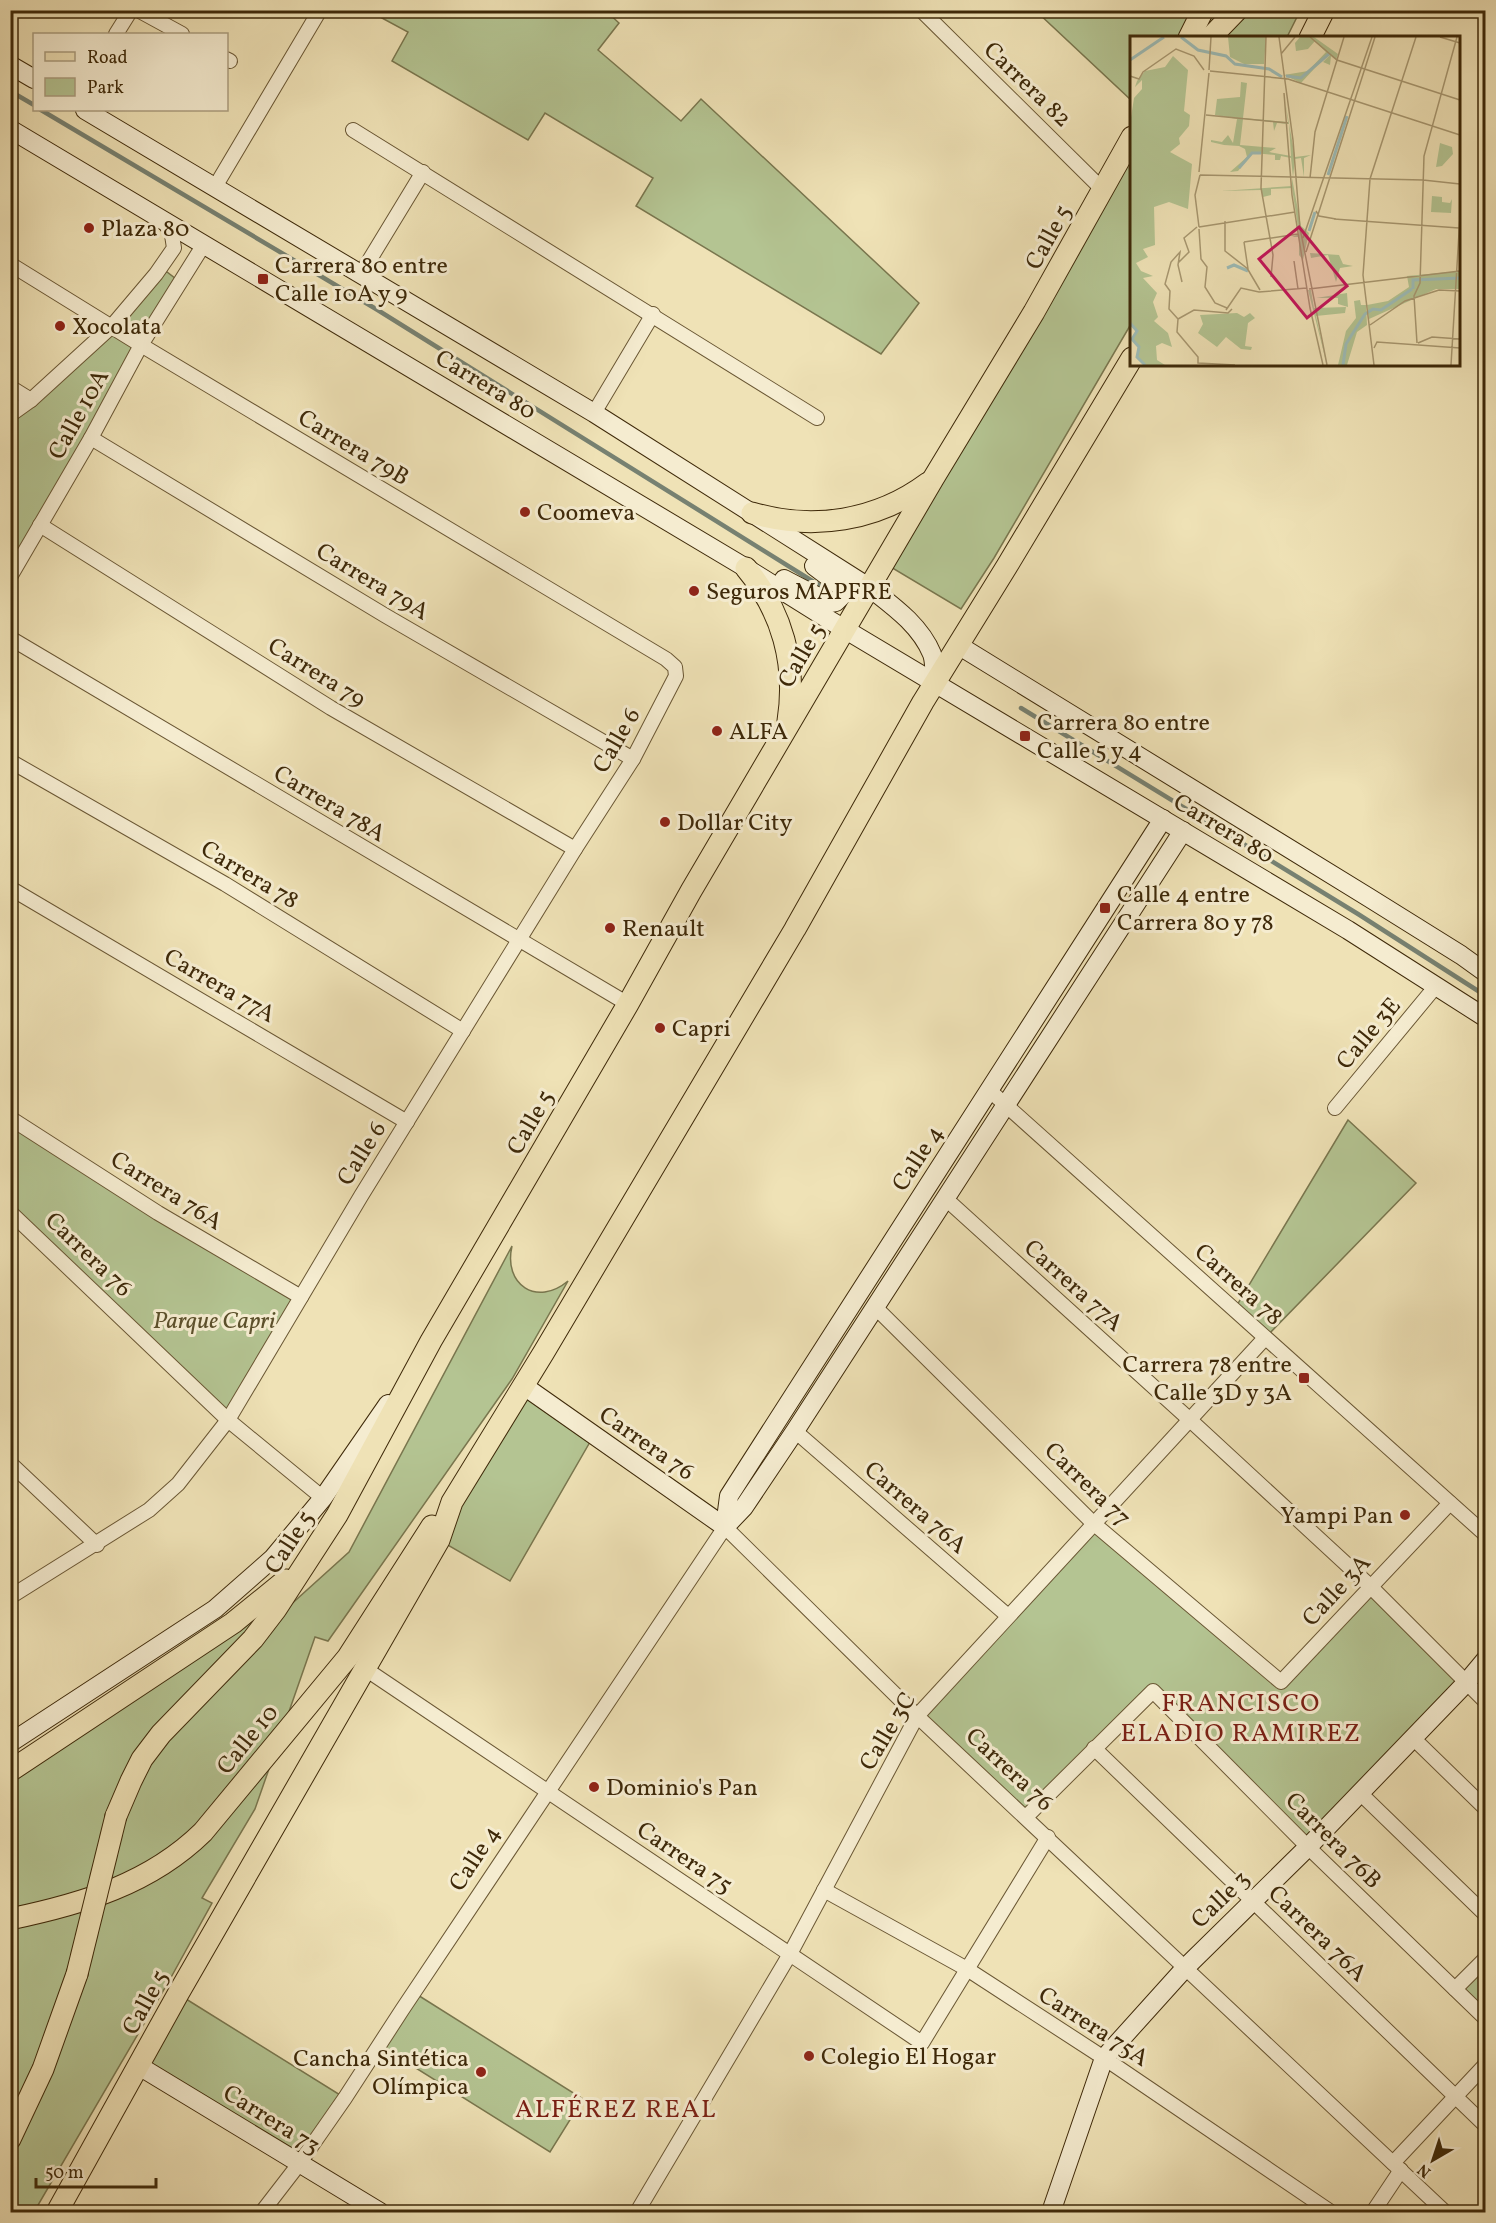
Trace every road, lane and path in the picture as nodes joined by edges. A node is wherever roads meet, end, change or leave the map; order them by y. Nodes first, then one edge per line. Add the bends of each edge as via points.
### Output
1 (131, 10) edge
2 (138, 10) edge
3 (320, 10) edge
4 (921, 10) edge
5 (1203, 10) edge
6 (1237, 10) edge
7 (1324, 10) edge
8 (117, 33) edge
9 (180, 33) edge
10 (1190, 36) edge
11 (1212, 36) edge
12 (1311, 36) edge
13 (10, 65) edge
14 (33, 78) edge
15 (87, 111) edge
16 (10, 129) edge
17 (353, 130) dead end
18 (1130, 139) edge
19 (423, 172) junction
20 (215, 187) junction
21 (1103, 190) junction
22 (164, 220) junction
23 (207, 246) junction
24 (10, 264) edge
25 (361, 274) junction
26 (653, 314) junction
27 (112, 326) junction
28 (141, 345) junction
29 (1130, 360) edge
30 (10, 387) edge
31 (32, 400) junction
32 (594, 413) junction
33 (10, 415) edge
34 (817, 418) dead end
35 (91, 438) junction
36 (933, 479) junction
37 (752, 513) junction
38 (40, 525) junction
39 (746, 567) junction
40 (10, 577) edge
41 (870, 588) junction
42 (846, 629) junction
43 (10, 638) edge
44 (958, 645) junction
45 (675, 667) joint
46 (935, 682) junction
47 (785, 733) junction
48 (633, 759) junction
49 (10, 761) edge
50 (1163, 819) junction
51 (1183, 831) junction
52 (575, 849) junction
53 (10, 888) edge
54 (519, 940) junction
55 (1485, 973) edge
56 (1436, 987) junction
57 (628, 1004) junction
58 (1485, 1018) edge
59 (463, 1031) junction
60 (989, 1090) junction
61 (1006, 1104) junction
62 (1335, 1108) dead end
63 (10, 1118) edge
64 (407, 1122) junction
65 (946, 1199) junction
66 (10, 1212) edge
67 (301, 1297) junction
68 (875, 1307) junction
69 (1265, 1338) junction
70 (431, 1341) junction
71 (524, 1386) junction
72 (1190, 1419) junction
73 (228, 1420) junction
74 (795, 1431) junction
75 (10, 1463) edge
76 (323, 1498) junction
77 (452, 1502) junction
78 (1450, 1503) junction
79 (1093, 1523) junction
80 (725, 1527) junction
81 (1485, 1535) edge
82 (97, 1545) junction
83 (303, 1566) junction
84 (1370, 1586) junction
85 (10, 1597) edge
86 (1008, 1616) junction
87 (1485, 1659) edge
88 (364, 1668) junction
89 (1281, 1682) joint
90 (1466, 1683) junction
91 (1485, 1702) edge
92 (917, 1716) junction
93 (1413, 1738) junction
94 (10, 1743) edge
95 (1094, 1748) junction
96 (10, 1771) edge
97 (546, 1791) junction
98 (1360, 1793) junction
99 (1485, 1809) edge
100 (1026, 1817) junction
101 (1048, 1837) junction
102 (1308, 1847) junction
103 (824, 1890) junction
104 (1252, 1901) junction
105 (1485, 1915) edge
106 (10, 1919) edge
107 (790, 1954) junction
108 (1485, 1959) edge
109 (1186, 1967) junction
110 (967, 1969) junction
111 (1455, 1989) junction
112 (1485, 2019) edge
113 (1104, 2058) junction
114 (1485, 2064) edge
115 (139, 2066) junction
116 (1455, 2096) junction
117 (1485, 2126) edge
118 (10, 2139) edge
119 (299, 2164) junction
120 (1397, 2166) junction
121 (57, 2212) edge
122 (262, 2212) edge
123 (380, 2212) edge
124 (637, 2212) edge
125 (1051, 2212) edge
126 (1331, 2212) edge
127 (1373, 2212) edge
128 (1445, 2212) edge

1 - 8 street
2 - 9 street
3 - 20 street
4 - 21 street, Carrera 82
5 - 10 main road
6 - 11 main road
7 - 12 main road
13 - 14 street
15 - 20 street, Carrera 80
16 - 22 street, Carrera 80
17 - 19 street
18 - 21 main road, Calle 5
19 - 25 street
19 - 26 street
20 - 25 street, Carrera 80
21 - 36 main road, Calle 5
22 - 23 street, Carrera 80
22 - 27 street, Calle 10A via 174,248
23 - 28 street, Calle 10A via 201,249
23 - 39 street, Carrera 80
24 - 27 street, Carrera 79B
25 - 32 street, Carrera 80
26 - 32 street
26 - 34 street
27 - 28 street, Carrera 79B
27 - 31 street, Calle 10A
28 - 35 street, Calle 10A
28 - 45 street, Carrera 79B via 666,658
29 - 44 main road, Calle 5
30 - 31 street
31 - 33 street, Calle 10A
32 - 37 street, Carrera 80
35 - 38 street, Calle 10A
35 - 48 street, Carrera 79A
36 - 37 main road via 894,504 842,520 790,521
36 - 41 main road, Calle 5
37 - 39 street via 776,539 840,584 842,597 830,603 768,571
37 - 41 street, Carrera 80
38 - 40 street, Calle 10A
38 - 52 street, Carrera 79 via 331,708
39 - 42 street, Carrera 80
39 - 47 main road via 771,604 786,646 791,689
41 - 42 main road, Calle 5
41 - 46 street, Carrera 80 via 915,628 932,654
42 - 46 street, Carrera 80
42 - 47 main road, Calle 5
43 - 54 street, Carrera 78A
44 - 46 main road, Calle 5
44 - 55 street, Carrera 80
45 - 48 street, Calle 6 via 676,676
46 - 50 street, Carrera 80
46 - 71 main road, Calle 5 via 795,928
47 - 57 main road, Calle 5
48 - 52 street, Calle 6
49 - 59 street, Carrera 78 via 225,884
50 - 51 street, Carrera 80
50 - 60 street, Calle 4
51 - 56 street, Carrera 80
51 - 61 street, Calle 4
52 - 54 street, Calle 6
53 - 64 street, Carrera 77A
54 - 57 street, Carrera 78A
54 - 59 street, Calle 6
56 - 58 street, Carrera 80
56 - 62 street, Calle 3E
57 - 70 main road, Calle 5
59 - 64 street, Calle 6
60 - 61 street, Carrera 78
60 - 80 street, Calle 4 via 729,1496
61 - 65 street, Calle 4
61 - 69 street, Carrera 78
63 - 67 street, Carrera 76A via 158,1213
64 - 67 street, Calle 6
65 - 68 street, Calle 4
65 - 72 street, Carrera 77A
66 - 73 street, Carrera 76
67 - 73 street, Calle 6
68 - 74 street, Calle 4
68 - 79 street, Carrera 77
69 - 72 street, Calle 3C
69 - 78 street, Carrera 78
70 - 76 street
70 - 83 main road, Calle 5 via 337,1515
71 - 77 main road, Calle 5
71 - 80 street, Carrera 76
72 - 79 street, Calle 3C
72 - 84 street, Carrera 77A
73 - 76 street, Carrera 76
73 - 82 street, Calle 6 via 178,1484 149,1510
74 - 80 street, Calle 4 via 744,1507
74 - 86 street, Carrera 76A
75 - 82 street
76 - 94 street via 273,1558 215,1609
77 - 88 main road, Calle 5 via 439,1540
77 - 106 main road, Calle 10 via 426,1533 348,1657 186,1849 147,1875 65,1907
78 - 81 street, Carrera 78
78 - 84 street, Calle 3A
79 - 86 street, Calle 3C
79 - 89 street, Carrera 77
80 - 92 street, Carrera 76
80 - 97 street, Calle 4
82 - 85 street, Calle 6
83 - 96 main road via 233,1623
83 - 118 main road, Calle 5, bridge via 253,1639 161,1734 135,1774 116,1816 77,1974 43,2069
84 - 89 street, Calle 3A
84 - 90 street, Carrera 77A
86 - 92 street, Calle 3C
87 - 90 street, Calle 3
88 - 97 street, Carrera 75
88 - 115 main road, Calle 5
90 - 91 street, Carrera 77A
90 - 93 street, Calle 3
92 - 100 street, Carrera 76
92 - 103 street, Calle 3C
93 - 98 street, Calle 3
93 - 99 street
95 - 100 street
95 - 102 street, Carrera 76B via 1153,1691
95 - 104 street, Carrera 76A
97 - 107 street, Carrera 75
97 - 119 street, Calle 4
98 - 102 street, Calle 3
98 - 105 street
100 - 101 street, Carrera 76
101 - 109 street, Carrera 76
101 - 110 street
102 - 104 street, Calle 3
102 - 111 street, Carrera 76B
103 - 107 street, Calle 3C
103 - 110 street, Carrera 75A
104 - 109 street, Calle 3
104 - 116 street, Carrera 76A
107 - 110 street, Carrera 75 via 922,2043
107 - 124 street, Calle 3C
108 - 111 street
109 - 113 street, Calle 3
109 - 120 street, Carrera 76
110 - 113 street, Carrera 75A
111 - 112 street, Carrera 76B
113 - 125 street, Calle 3
113 - 126 street, Carrera 75A
114 - 116 street
115 - 119 street, Carrera 73
115 - 121 main road, Calle 5
116 - 117 street, Carrera 76A
116 - 120 street
119 - 122 street, Calle 4
119 - 123 street, Carrera 73
120 - 127 street
120 - 128 street, Carrera 76

